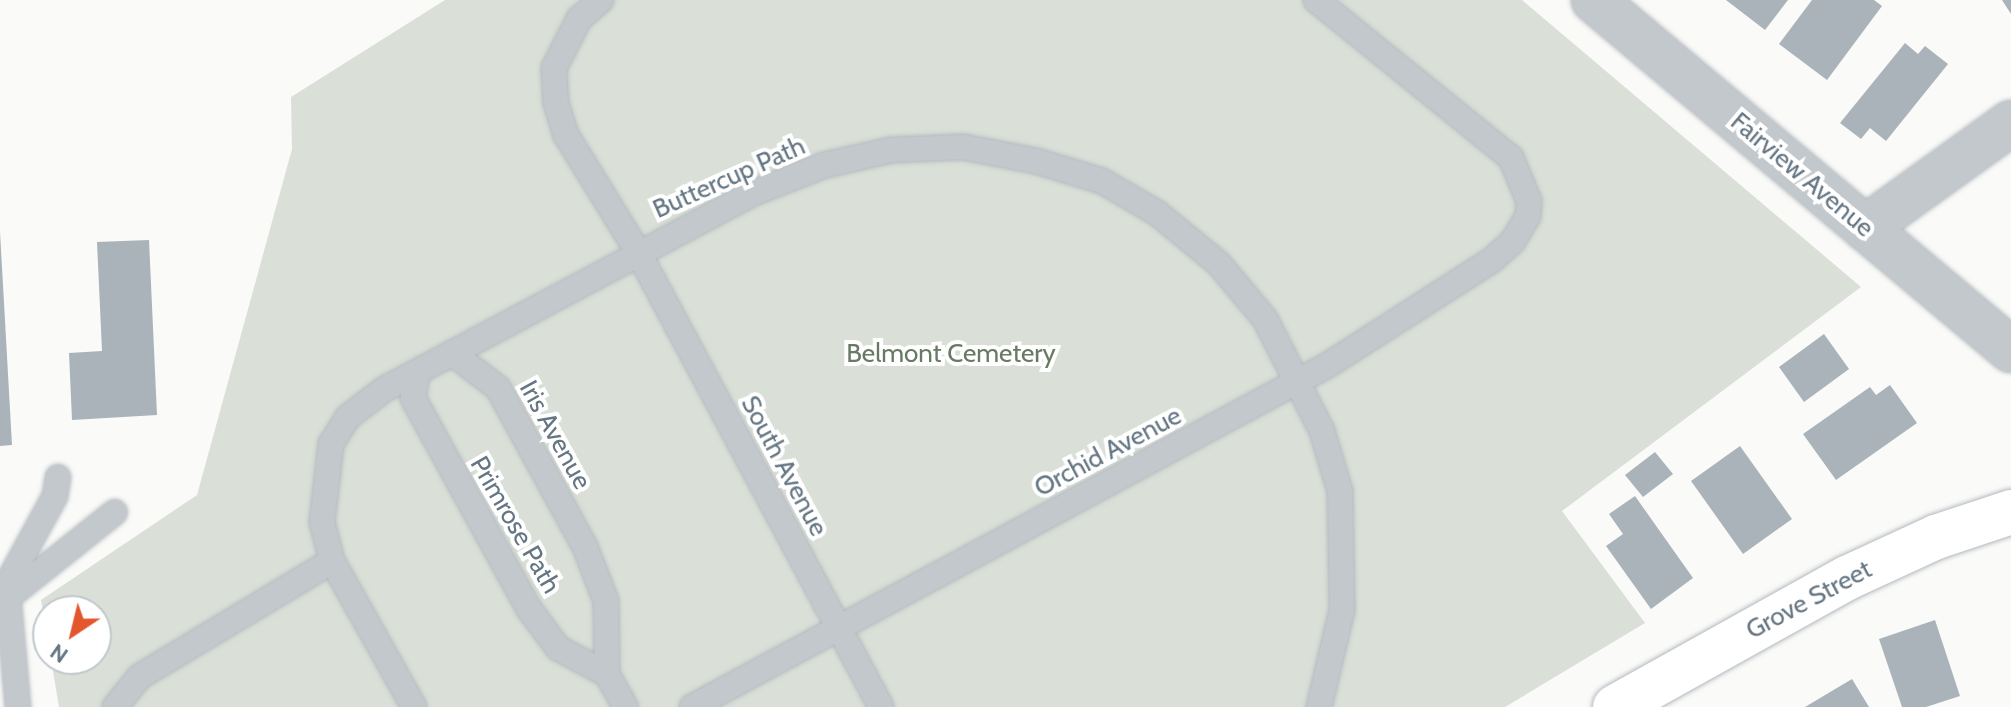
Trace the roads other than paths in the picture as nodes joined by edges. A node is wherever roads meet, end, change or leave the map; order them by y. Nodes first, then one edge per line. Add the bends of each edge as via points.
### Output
1 (601, 0) edge
2 (1316, 0) edge
3 (1594, 0) edge
4 (2011, 123) edge
5 (1865, 228) junction
6 (638, 252) junction
7 (2011, 350) edge
8 (452, 353) junction
9 (417, 375) junction
10 (1297, 382) junction
11 (58, 477) dead end
12 (115, 512) dead end
13 (2011, 512) edge
14 (332, 561) junction
15 (6, 599) junction
16 (839, 629) junction
17 (607, 674) junction
18 (16, 701) edge
19 (696, 706) edge
20 (115, 707) edge
21 (414, 707) edge
22 (625, 707) edge
23 (881, 707) edge
24 (1319, 707) edge
25 (1615, 707) edge

1 - 6 lane, South Avenue via 565,41 554,68 556,103 566,135
2 - 10 lane, Orchid Avenue via 1511,158 1526,187 1528,216 1513,241 1492,260
3 - 5 street, Fairview Avenue
4 - 5 street
5 - 7 street, Fairview Avenue
6 - 8 lane, Buttercup Path
6 - 10 lane, Buttercup Path via 756,192 825,165 891,150 963,147 1036,161 1102,181 1219,264 1265,319
6 - 16 lane, South Avenue
8 - 9 lane
8 - 17 lane, Iris Avenue via 498,388 585,547 606,601
9 - 14 lane via 363,403 331,444 322,522
9 - 17 lane, Primrose Path via 413,398 529,609 558,648
10 - 16 lane, Orchid Avenue
10 - 24 lane, Buttercup Path via 1322,431 1340,491 1342,610
11 - 15 lane via 51,504 12,569
12 - 15 lane
13 - 25 street, Grove Street via 1936,537 1847,578
14 - 20 lane via 139,677
14 - 21 lane
15 - 18 lane
16 - 19 lane, Orchid Avenue
16 - 23 lane, South Avenue
17 - 22 lane, Iris Avenue

